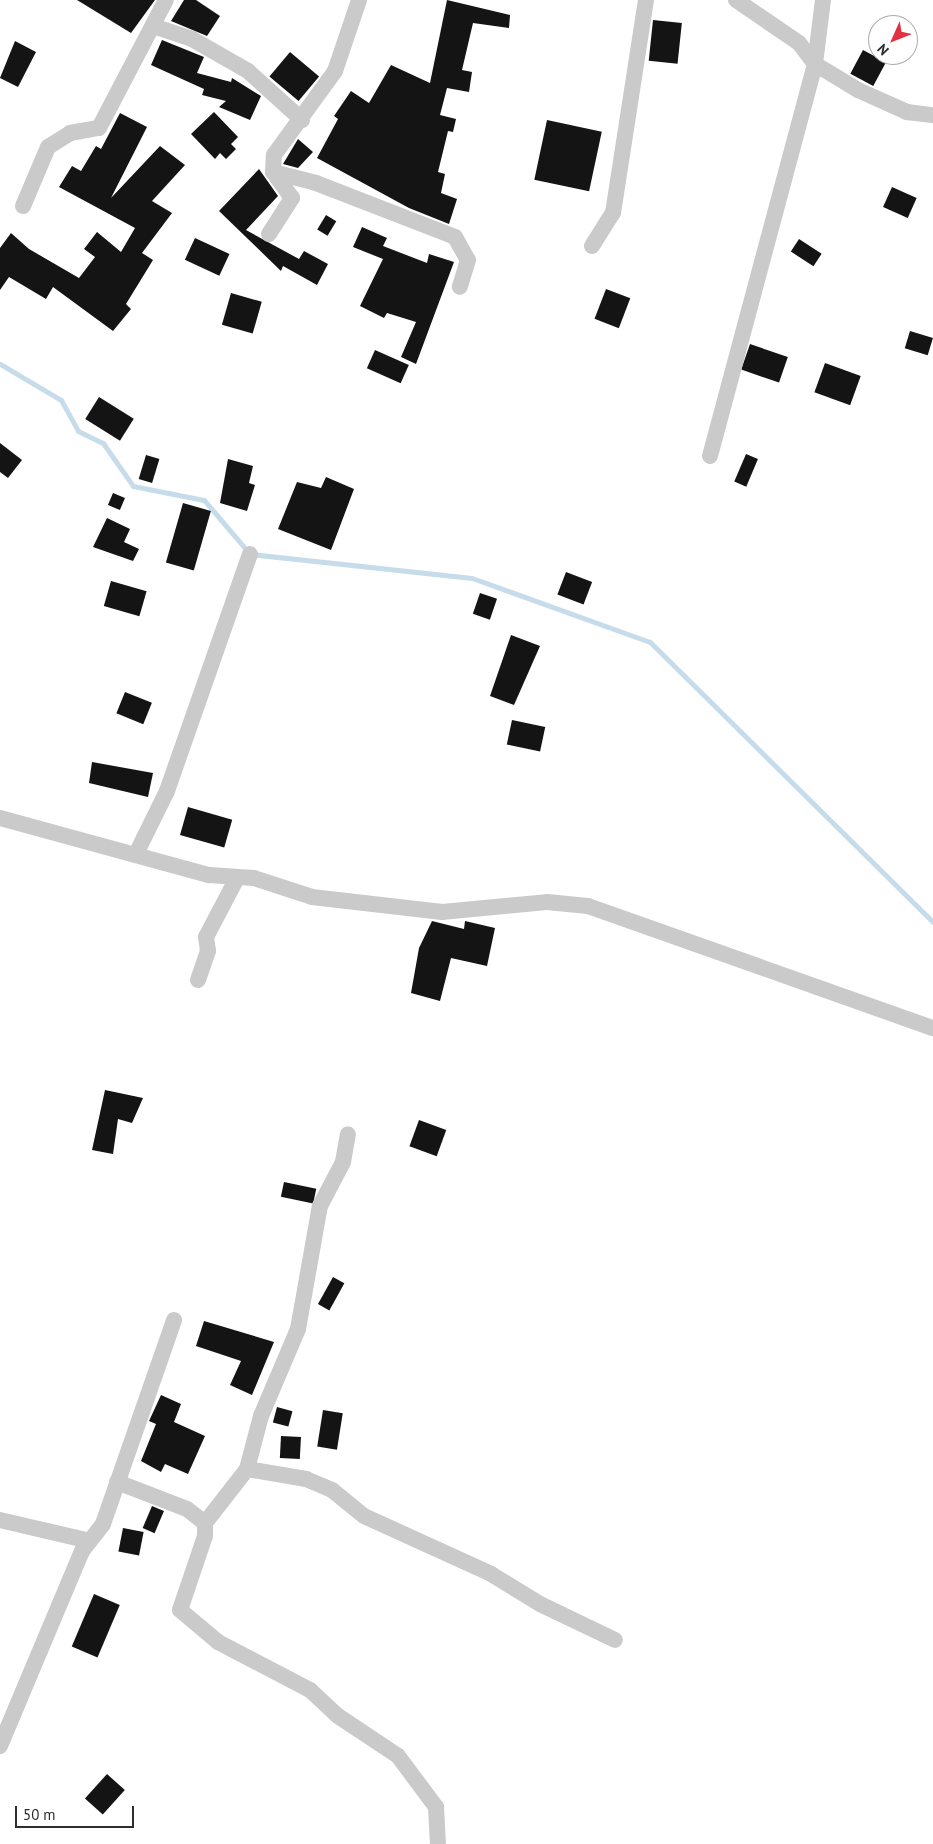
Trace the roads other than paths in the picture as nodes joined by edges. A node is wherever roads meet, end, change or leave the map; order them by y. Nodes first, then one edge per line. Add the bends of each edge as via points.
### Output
1 (166, 0) edge
2 (359, 0) edge
3 (646, 0) edge
4 (736, 0) edge
5 (823, 0) edge
6 (153, 26) junction
7 (815, 64) junction
8 (933, 115) edge
9 (302, 120) junction
10 (273, 172) junction
11 (23, 206) dead end
12 (269, 234) dead end
13 (592, 246) dead end
14 (460, 286) dead end
15 (710, 456) dead end
16 (250, 554) dead end
17 (0, 818) edge
18 (136, 854) junction
19 (237, 878) junction
20 (198, 980) dead end
21 (933, 1028) edge
22 (348, 1134) dead end
23 (174, 1320) dead end
24 (247, 1469) junction
25 (117, 1482) junction
26 (0, 1520) edge
27 (206, 1523) junction
28 (90, 1540) junction
29 (615, 1640) dead end
30 (6, 1720) edge
31 (0, 1746) edge
32 (438, 1844) edge

1 - 6 street
2 - 9 street via 335,72
3 - 13 street via 613,213
4 - 7 street via 799,43
5 - 7 street
6 - 9 street via 192,39 248,71
6 - 11 street via 99,128 70,133 48,147
7 - 8 street via 906,112
7 - 15 street
9 - 10 street via 274,155
10 - 12 street via 292,198
10 - 14 street via 316,183 455,237 468,260
16 - 18 street via 167,791
17 - 18 street
18 - 19 street via 209,875
19 - 20 street via 206,937 208,951
19 - 21 street via 254,878 312,898 442,912 547,902 588,906
22 - 24 street via 343,1162 320,1206 298,1329 261,1416
23 - 25 street
24 - 27 street
24 - 29 street via 306,1479 332,1490 364,1516 492,1574 540,1604
25 - 27 street via 187,1509
25 - 28 street via 103,1524
26 - 28 street
27 - 32 street via 205,1536 180,1610 226,1647 310,1690 338,1716 398,1756 436,1807
28 - 30 street
30 - 31 street

